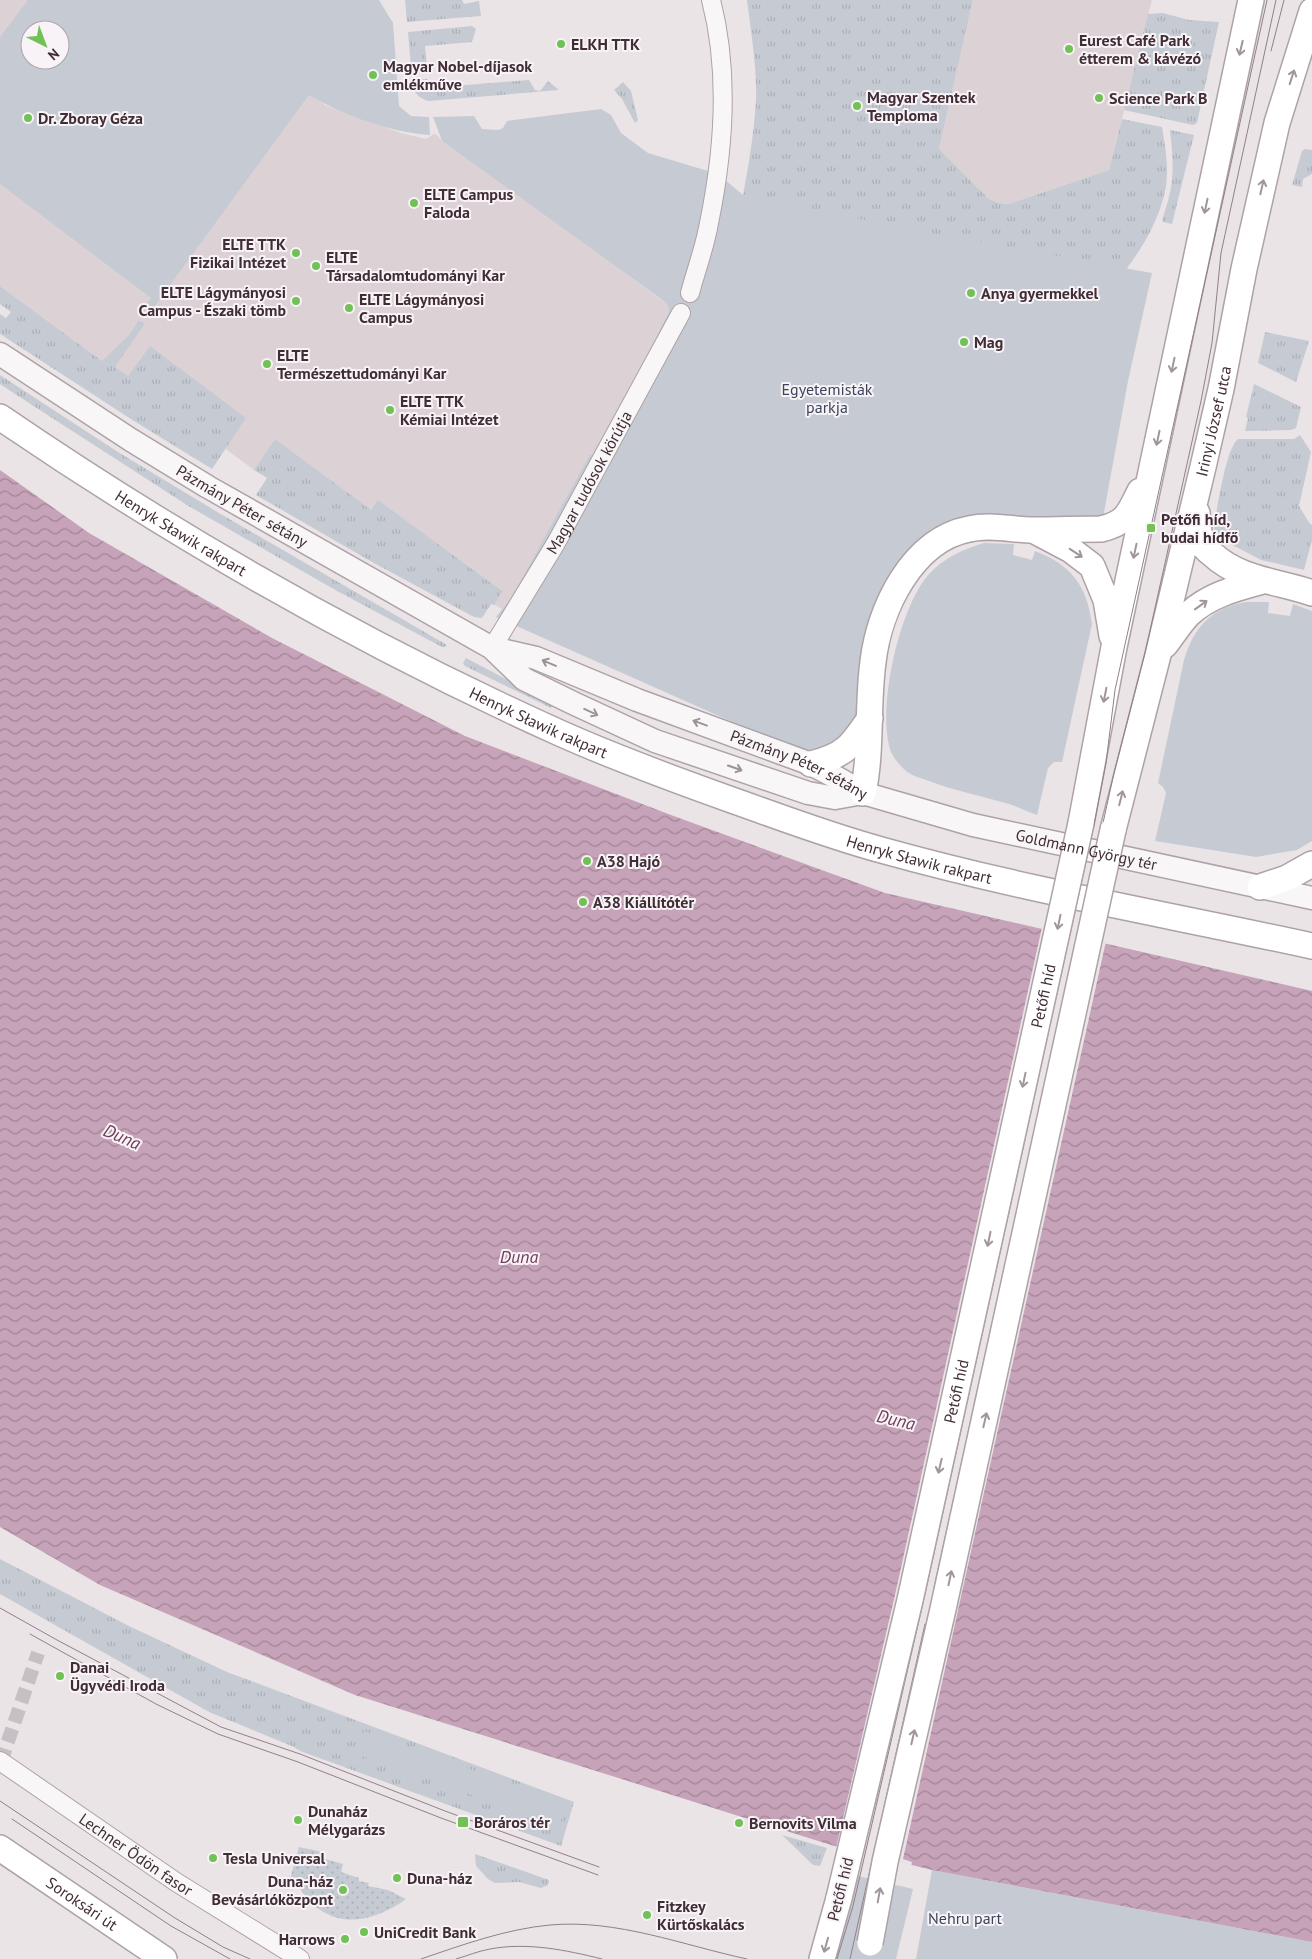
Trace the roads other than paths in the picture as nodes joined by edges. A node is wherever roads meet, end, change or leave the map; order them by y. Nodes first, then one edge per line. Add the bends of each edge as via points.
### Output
1 (711, 0) edge
2 (1252, 0) edge
3 (1312, 11) edge
4 (690, 293) dead end
5 (681, 313) dead end
6 (0, 354) edge
7 (0, 417) edge
8 (1151, 469) junction
9 (1196, 496) junction
10 (1033, 530) junction
11 (1263, 581) junction
12 (1312, 593) edge
13 (1114, 647) junction
14 (492, 648) junction
15 (1158, 655) junction
16 (870, 718) junction
17 (811, 764) junction
18 (863, 793) junction
19 (1113, 830) joint
20 (1312, 864) edge
21 (1260, 887) junction
22 (1312, 898) edge
23 (1312, 946) edge
24 (0, 1761) edge
25 (0, 1848) edge
26 (164, 1959) edge
27 (300, 1959) edge
28 (822, 1959) edge
29 (868, 1959) edge

1 - 4 street via 723,86 722,148 709,225
2 -> 8 main road
9 -> 3 main road, Irinyi József utca via 1277,124
5 - 14 street, Magyar tudósok körútja via 556,543
6 - 14 street, Pázmány Péter sétány via 208,487
7 - 23 main road, Henryk Sławik rakpart via 130,502 311,608 563,734 686,784 882,851 979,875
8 - 10 main road via 1127,516 1118,524 1101,529
8 -> 13 main road
9 - 11 main road via 1198,530 1203,546 1235,570
9 - 15 main road, Irinyi József utca
10 -> 13 main road via 1071,550 1092,566 1106,600
10 - 16 main road via 968,529 938,542 916,561 896,590 878,637 873,662
11 - 12 main road
15 -> 11 main road via 1190,614 1208,600 1226,591
13 -> 28 main road, Petőfi híd, bridge via 1081,823 910,1600
17 -> 14 street, Pázmány Péter sétány via 637,700 536,658
14 -> 18 street, Pázmány Péter sétány via 524,679 655,741 808,793 835,798
19 -> 15 main road, Irinyi József utca
16 - 17 main road via 852,744 838,756
16 - 18 main road
17 - 18 street, Pázmány Péter sétány
18 - 21 street, Goldmann György tér via 973,826
29 -> 19 main road, Petőfi híd, bridge via 884,1862
20 - 21 main road via 1287,878
21 - 22 street, Goldmann György tér
24 - 27 street, Lechner Ödön fasor via 176,1882
25 - 26 main road, Soroksári út

